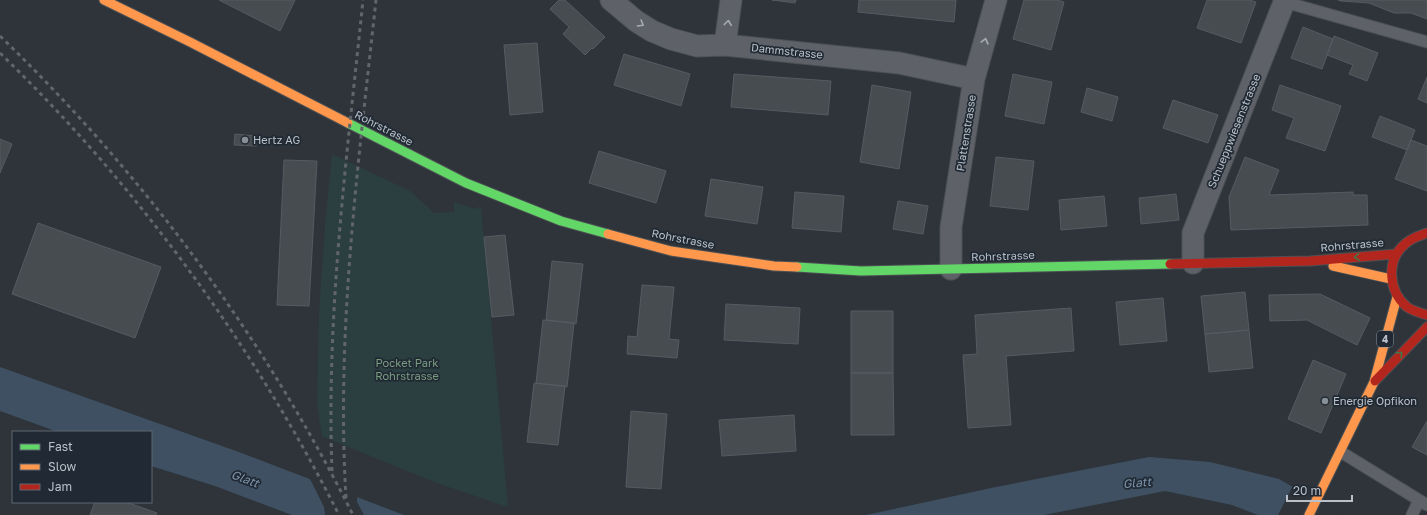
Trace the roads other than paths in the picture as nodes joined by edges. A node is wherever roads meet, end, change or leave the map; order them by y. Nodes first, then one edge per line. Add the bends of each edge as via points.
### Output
1 (104, 0) edge
2 (611, 0) edge
3 (731, 0) edge
4 (996, 0) edge
5 (1283, 1) edge
6 (1427, 42) edge
7 (725, 45) junction
8 (974, 79) junction
9 (1427, 233) edge
10 (1396, 254) junction
11 (1310, 261) junction
12 (1193, 263) junction
13 (951, 269) junction
14 (1391, 278) junction
15 (1397, 296) junction
16 (1427, 315) edge
17 (1427, 327) edge
18 (1374, 382) junction
19 (1341, 452) junction
20 (1423, 503) edge
21 (1309, 515) edge
22 (1412, 515) edge

1 - 13 main road, Rohrstrasse via 466,183 560,221 671,251 774,266 861,271
2 -> 7 street, Dammstrasse via 636,21 671,39 697,46
7 -> 3 street
8 -> 4 street, Plattenstrasse
5 - 6 lane
5 - 12 street, Schueppwiesenstrasse via 1193,233
7 - 8 street, Dammstrasse via 898,62
8 - 13 street, Plattenstrasse via 951,227
9 - 10 main road via 1404,244
10 -> 11 main road, Rohrstrasse
10 - 14 main road
11 - 12 main road, Rohrstrasse
11 - 14 main road, Rohrstrasse
12 - 13 main road, Rohrstrasse
14 - 15 main road
15 - 16 main road via 1405,306
15 - 18 main road, 4
18 -> 17 main road, 4
18 - 19 main road, 4
19 - 20 lane
19 - 21 main road, 4
20 - 22 lane

